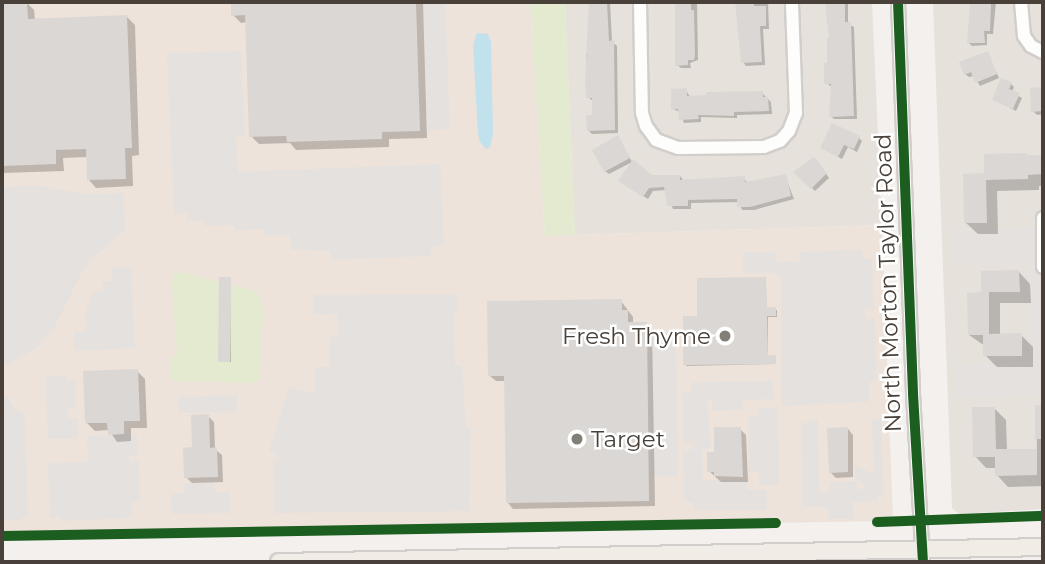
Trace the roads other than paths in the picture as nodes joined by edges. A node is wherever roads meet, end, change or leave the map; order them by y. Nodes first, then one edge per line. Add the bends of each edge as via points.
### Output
1 (639, 2) edge
2 (792, 2) edge
3 (898, 2) edge
4 (1021, 2) edge
5 (1043, 52) edge
6 (1043, 219) edge
7 (1043, 267) edge
8 (1043, 547) edge
9 (922, 557) edge
10 (279, 562) edge

1 - 2 street via 642,113 656,140 678,148 764,147 785,136 796,113
3 - 9 street, North Morton Taylor Road
4 - 5 street via 1024,36
6 - 7 street
8 - 9 main road
9 - 10 main road

